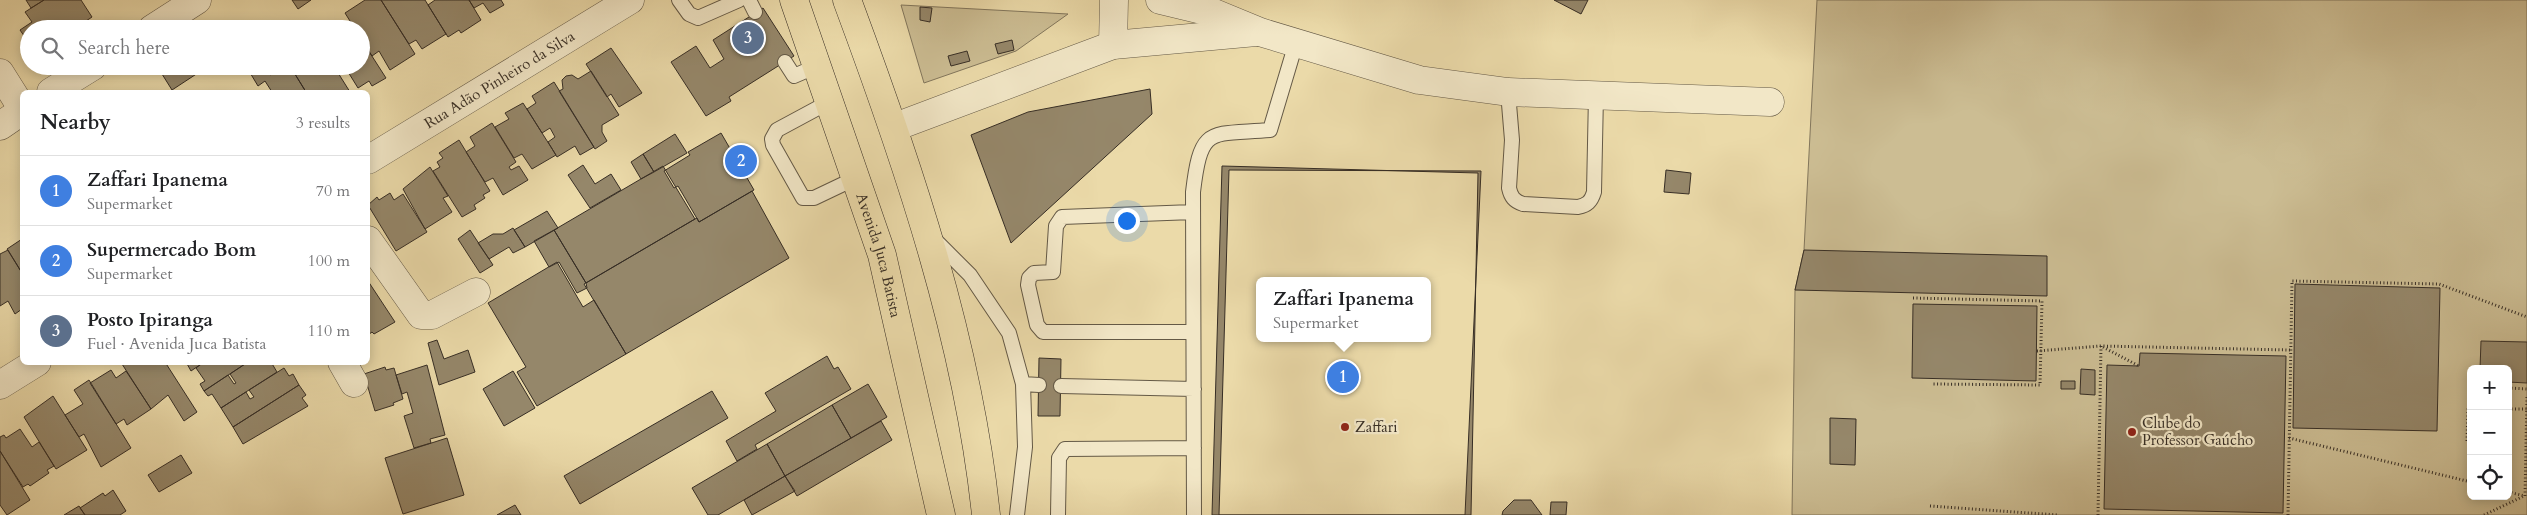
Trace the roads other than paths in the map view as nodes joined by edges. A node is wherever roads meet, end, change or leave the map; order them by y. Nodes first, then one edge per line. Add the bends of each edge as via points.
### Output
1 (197, 0) edge
2 (630, 0) edge
3 (679, 0) edge
4 (739, 0) edge
5 (794, 0) edge
6 (847, 0) edge
7 (1114, 0) edge
8 (1160, 0) edge
9 (166, 20) edge
10 (1260, 32) junction
11 (1296, 43) junction
12 (1113, 44) junction
13 (785, 62) dead end
14 (817, 66) junction
15 (0, 73) edge
16 (78, 75) edge
17 (54, 90) edge
18 (1508, 92) junction
19 (1596, 95) junction
20 (829, 102) junction
21 (1770, 102) dead end
22 (20, 106) edge
23 (20, 111) edge
24 (0, 126) edge
25 (894, 127) junction
26 (370, 159) edge
27 (856, 178) junction
28 (1193, 212) junction
29 (924, 229) junction
30 (370, 243) edge
31 (476, 292) dead end
32 (1193, 332) junction
33 (32, 365) edge
34 (1023, 384) junction
35 (1038, 384) dead end
36 (0, 385) edge
37 (1061, 386) dead end
38 (1194, 389) junction
39 (1194, 448) junction
40 (941, 515) edge
41 (986, 515) edge
42 (1017, 515) edge
43 (1058, 515) edge
44 (1194, 515) edge

1 - 9 street
2 - 26 street, Rua Adão Pinheiro da Silva
3 - 4 lane via 689,14 698,18
5 - 14 main road, Avenida Juca Batista
6 - 25 main road
7 - 12 street
8 - 10 street via 1214,13
10 - 11 street
10 - 12 street
11 - 18 street via 1419,80
11 - 28 lane via 1270,130 1217,135 1203,144 1196,164
12 - 25 street
13 - 14 lane via 794,76
14 - 20 main road, Avenida Juca Batista
15 - 22 street
16 - 17 street
18 - 19 street
18 - 19 lane via 1512,140 1511,196 1523,204 1578,207 1592,200 1594,192
19 - 21 street
20 - 27 main road, Avenida Juca Batista
20 - 27 lane via 778,130 772,139 773,144 803,198 814,198
23 - 24 street
25 - 29 main road
27 - 40 main road, Avenida Juca Batista via 882,255
28 - 32 lane
28 - 32 lane via 1062,217 1056,226 1054,272 1034,273 1028,285 1039,329 1048,334
29 - 34 lane via 970,275 1010,333
29 - 41 main road via 960,356
30 - 31 street via 421,315 432,315
32 - 38 lane
33 - 36 street
34 - 35 lane
34 - 42 lane via 1025,447
37 - 38 lane
38 - 39 lane
39 - 43 lane via 1065,449 1059,458
39 - 44 lane

